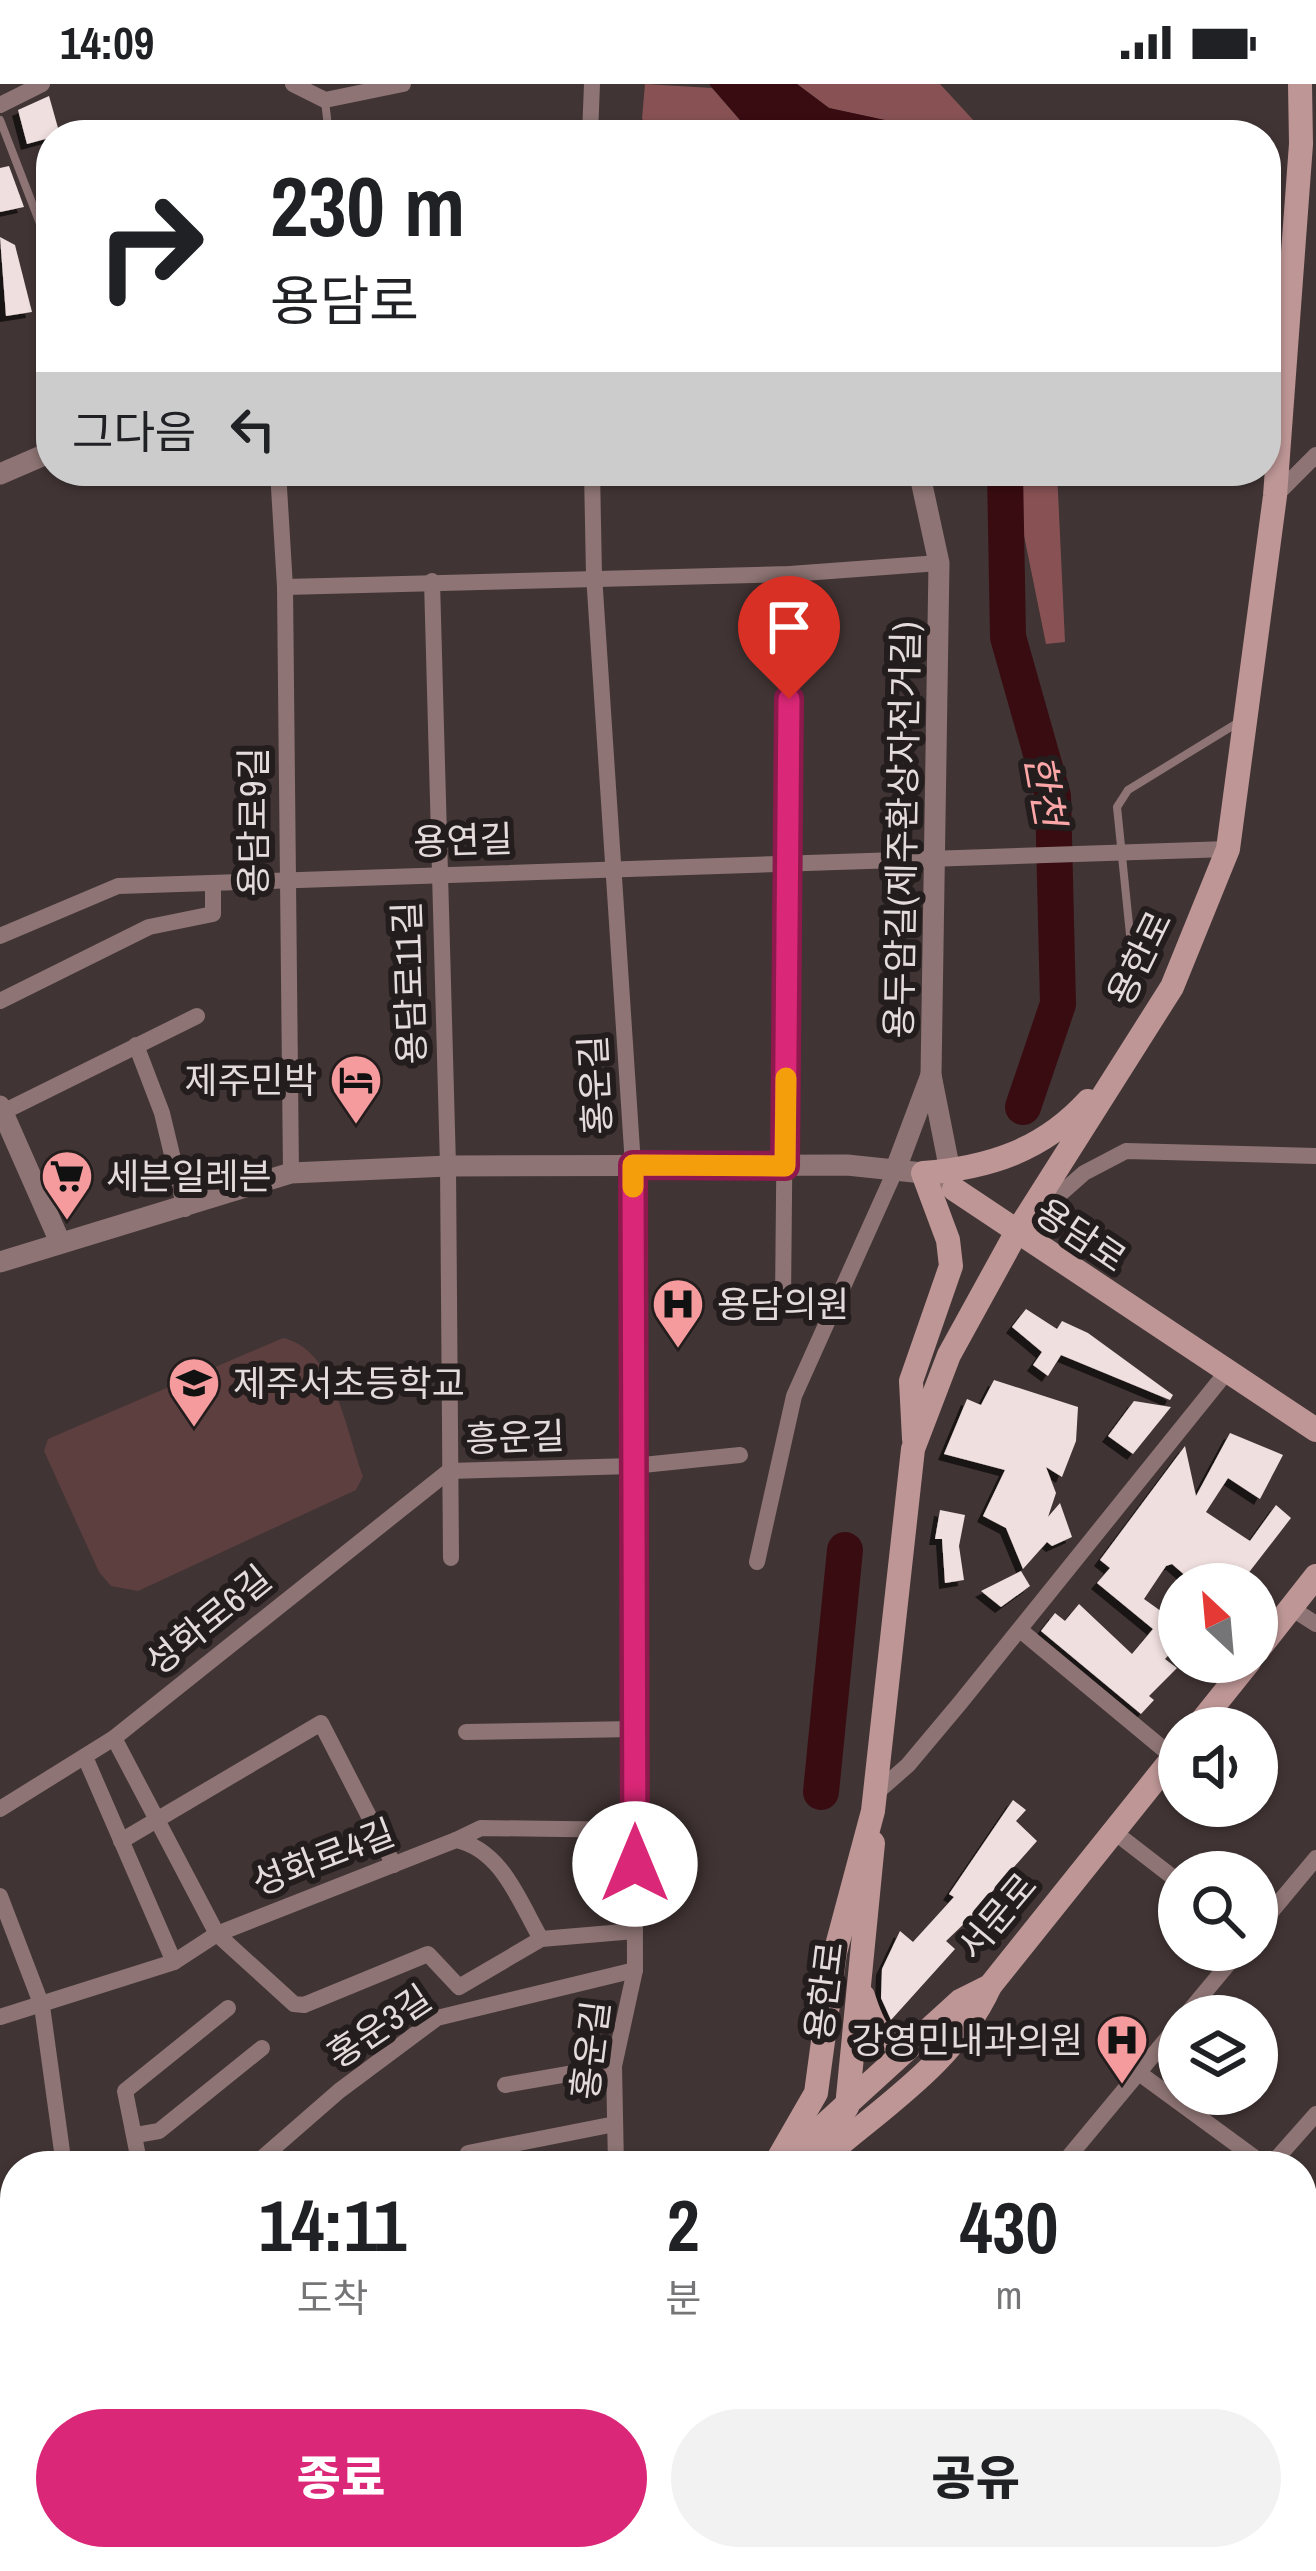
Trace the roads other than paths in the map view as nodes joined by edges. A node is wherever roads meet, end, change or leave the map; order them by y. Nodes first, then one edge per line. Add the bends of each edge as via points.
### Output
1 (42, 84) edge
2 (293, 84) edge
3 (403, 84) edge
4 (592, 84) edge
5 (1300, 84) edge
6 (347, 91) edge
7 (325, 100) junction
8 (0, 105) edge
9 (0, 120) edge
10 (327, 120) edge
11 (591, 120) edge
12 (36, 213) edge
13 (1281, 415) edge
14 (1316, 455) edge
15 (36, 459) edge
16 (0, 475) edge
17 (279, 486) edge
18 (592, 486) edge
19 (922, 486) edge
20 (1276, 486) edge
21 (1275, 496) junction
22 (939, 563) junction
23 (790, 574) junction
24 (594, 575) junction
25 (432, 581) junction
26 (285, 587) junction
27 (1249, 717) junction
28 (1228, 849) junction
29 (1123, 855) junction
30 (938, 856) junction
31 (787, 865) junction
32 (617, 870) junction
33 (438, 872) junction
34 (286, 882) junction
35 (213, 884) junction
36 (0, 936) edge
37 (1132, 954) dead end
38 (0, 1001) edge
39 (197, 1016) dead end
40 (136, 1045) junction
41 (1125, 1061) junction
42 (931, 1075) junction
43 (1, 1109) edge
44 (1316, 1156) edge
45 (633, 1165) junction
46 (448, 1166) junction
47 (785, 1166) junction
48 (895, 1171) junction
49 (291, 1172) junction
50 (923, 1173) junction
51 (952, 1180) junction
52 (185, 1209) junction
53 (1015, 1234) junction
54 (60, 1242) junction
55 (0, 1262) edge
56 (783, 1301) dead end
57 (1225, 1374) junction
58 (1314, 1432) edge
59 (914, 1448) junction
60 (740, 1455) dead end
61 (633, 1466) junction
62 (449, 1472) junction
63 (451, 1558) dead end
64 (758, 1562) dead end
65 (1316, 1576) edge
66 (1292, 1608) junction
67 (1316, 1624) edge
68 (1278, 1626) edge
69 (1020, 1630) junction
70 (1232, 1683) edge
71 (1213, 1707) edge
72 (634, 1729) junction
73 (466, 1732) dead end
74 (114, 1738) junction
75 (1158, 1739) edge
76 (85, 1757) junction
77 (1158, 1776) edge
78 (874, 1802) junction
79 (0, 1809) edge
80 (156, 1819) junction
81 (635, 1830) junction
82 (1114, 1831) junction
83 (122, 1840) junction
84 (456, 1840) junction
85 (1316, 1858) edge
86 (394, 1865) junction
87 (1158, 1866) edge
88 (0, 1896) edge
89 (1278, 1904) edge
90 (848, 1907) junction
91 (635, 1931) junction
92 (217, 1934) junction
93 (541, 1939) junction
94 (174, 1962) junction
95 (635, 1970) junction
96 (1222, 1971) edge
97 (990, 1986) junction
98 (860, 1993) junction
99 (1202, 1995) edge
100 (42, 2006) junction
101 (228, 2008) dead end
102 (0, 2018) edge
103 (916, 2043) junction
104 (262, 2048) dead end
105 (1158, 2049) edge
106 (614, 2066) junction
107 (1138, 2073) junction
108 (505, 2085) dead end
109 (847, 2107) junction
110 (1316, 2114) edge
111 (615, 2125) junction
112 (136, 2135) junction
113 (62, 2151) edge
114 (138, 2151) edge
115 (270, 2151) edge
116 (478, 2151) edge
117 (616, 2151) edge
118 (784, 2151) edge
119 (794, 2151) edge
120 (820, 2151) edge
121 (829, 2151) edge
122 (1073, 2151) edge
123 (1247, 2151) edge
124 (1282, 2151) edge

1 - 8 street
2 - 7 street
3 - 6 street
4 - 11 street
5 - 13 main road, 용한로
6 - 7 street
7 - 10 lane
9 - 12 lane
14 - 21 street
15 - 16 street
17 - 26 street, 용담로9길
18 - 24 street, 홍운길
19 - 22 street, 용두암길(제주환상자전거길)
20 - 21 main road, 용한로
21 - 27 main road, 용한로
22 - 23 street
22 - 30 street, 용두암길(제주환상자전거길)
23 - 24 street
23 - 31 street
24 - 25 street
24 - 32 street, 홍운길
25 - 26 street
25 - 33 street, 용담로11길
26 - 34 street, 용담로9길
27 - 28 main road, 용한로
27 - 29 lane via 1128,790 1117,807
28 - 29 street, 용연길
28 - 41 main road, 용한로 via 1172,986
29 - 30 street, 용연길
29 - 37 lane
30 - 31 street, 용연길
30 - 42 street, 용두암길(제주환상자전거길)
31 - 32 street, 용연길
31 - 47 street
32 - 33 street, 용연길
32 - 45 street, 홍운길
33 - 34 street, 용연길
33 - 46 street, 용담로11길
34 - 35 street, 용연길
34 - 49 street, 용담로9길
35 - 36 street, 용연길 via 118,886
35 - 38 street via 213,914 149,927
39 - 40 street
40 - 43 street
40 - 52 street
41 - 51 main road via 1045,1138
41 - 53 main road, 용한로
42 - 48 street
42 - 51 street, 용두암길(제주환상자전거길)
43 - 54 street
44 - 53 street via 1126,1150 1084,1173
45 - 46 street
45 - 47 street
45 - 61 street, 홍운길
46 - 49 street
46 - 62 street
47 - 48 street
47 - 56 street
48 - 50 street
48 - 64 street via 794,1396
49 - 52 street
50 - 51 main road
50 - 59 main road via 951,1265 911,1381
51 - 53 main road, 용담로
52 - 54 street
53 - 57 main road, 용담로
53 - 59 main road, 용한로 via 949,1355
54 - 55 street
57 - 58 main road, 용담로
57 - 69 street
59 - 78 main road, 용한로
60 - 61 street, 흥운길
61 - 62 street, 흥운길
61 - 72 street, 홍운길
62 - 63 street, 흥운길
62 - 74 street, 성화로6길
65 - 66 main road
66 - 67 street
66 - 68 main road
69 - 75 street
69 - 78 street
70 - 71 main road
72 - 73 street
72 - 81 street, 홍운길
74 - 76 street, 성화로6길
74 - 80 street
76 - 79 street, 성화로6길
76 - 83 street
77 - 82 main road, 서문로
78 - 90 main road, 용한로
78 - 98 main road, 용한로
80 - 83 street
80 - 86 street via 322,1723
80 - 92 street
81 - 84 street, 성화로4길 via 481,1828
81 - 91 street, 홍운길
82 - 87 street
82 - 97 main road, 서문로
83 - 94 street
84 - 86 street, 성화로4길
84 - 93 street via 478,1845 497,1863
85 - 89 street
86 - 92 street, 성화로4길
88 - 100 street
90 - 98 main road via 848,2008
90 - 118 main road, 용한로 via 816,2092
91 - 93 street
91 - 95 street, 홍운길
92 - 93 street via 304,2005 428,1954 459,1987
92 - 94 street, 성화로4길
94 - 100 street, 성화로4길
95 - 106 street, 홍운길
95 - 115 street, 홍운3길 via 437,2018
96 - 99 street
97 - 103 main road, 서문로 via 960,2001
97 - 121 main road via 974,2022 949,2049
98 - 103 main road via 879,2034
98 - 109 main road, 용한로
100 - 102 street, 성화로4길
100 - 113 street
101 - 112 street via 125,2091
103 - 109 main road, 서문로
104 - 112 street via 159,2131
105 - 107 street
106 - 108 street
106 - 111 street, 홍운길
107 - 122 street
107 - 123 street
109 - 119 main road
109 - 120 main road, 용한로
110 - 124 street
111 - 116 street
111 - 117 street, 홍운길
112 - 114 street

